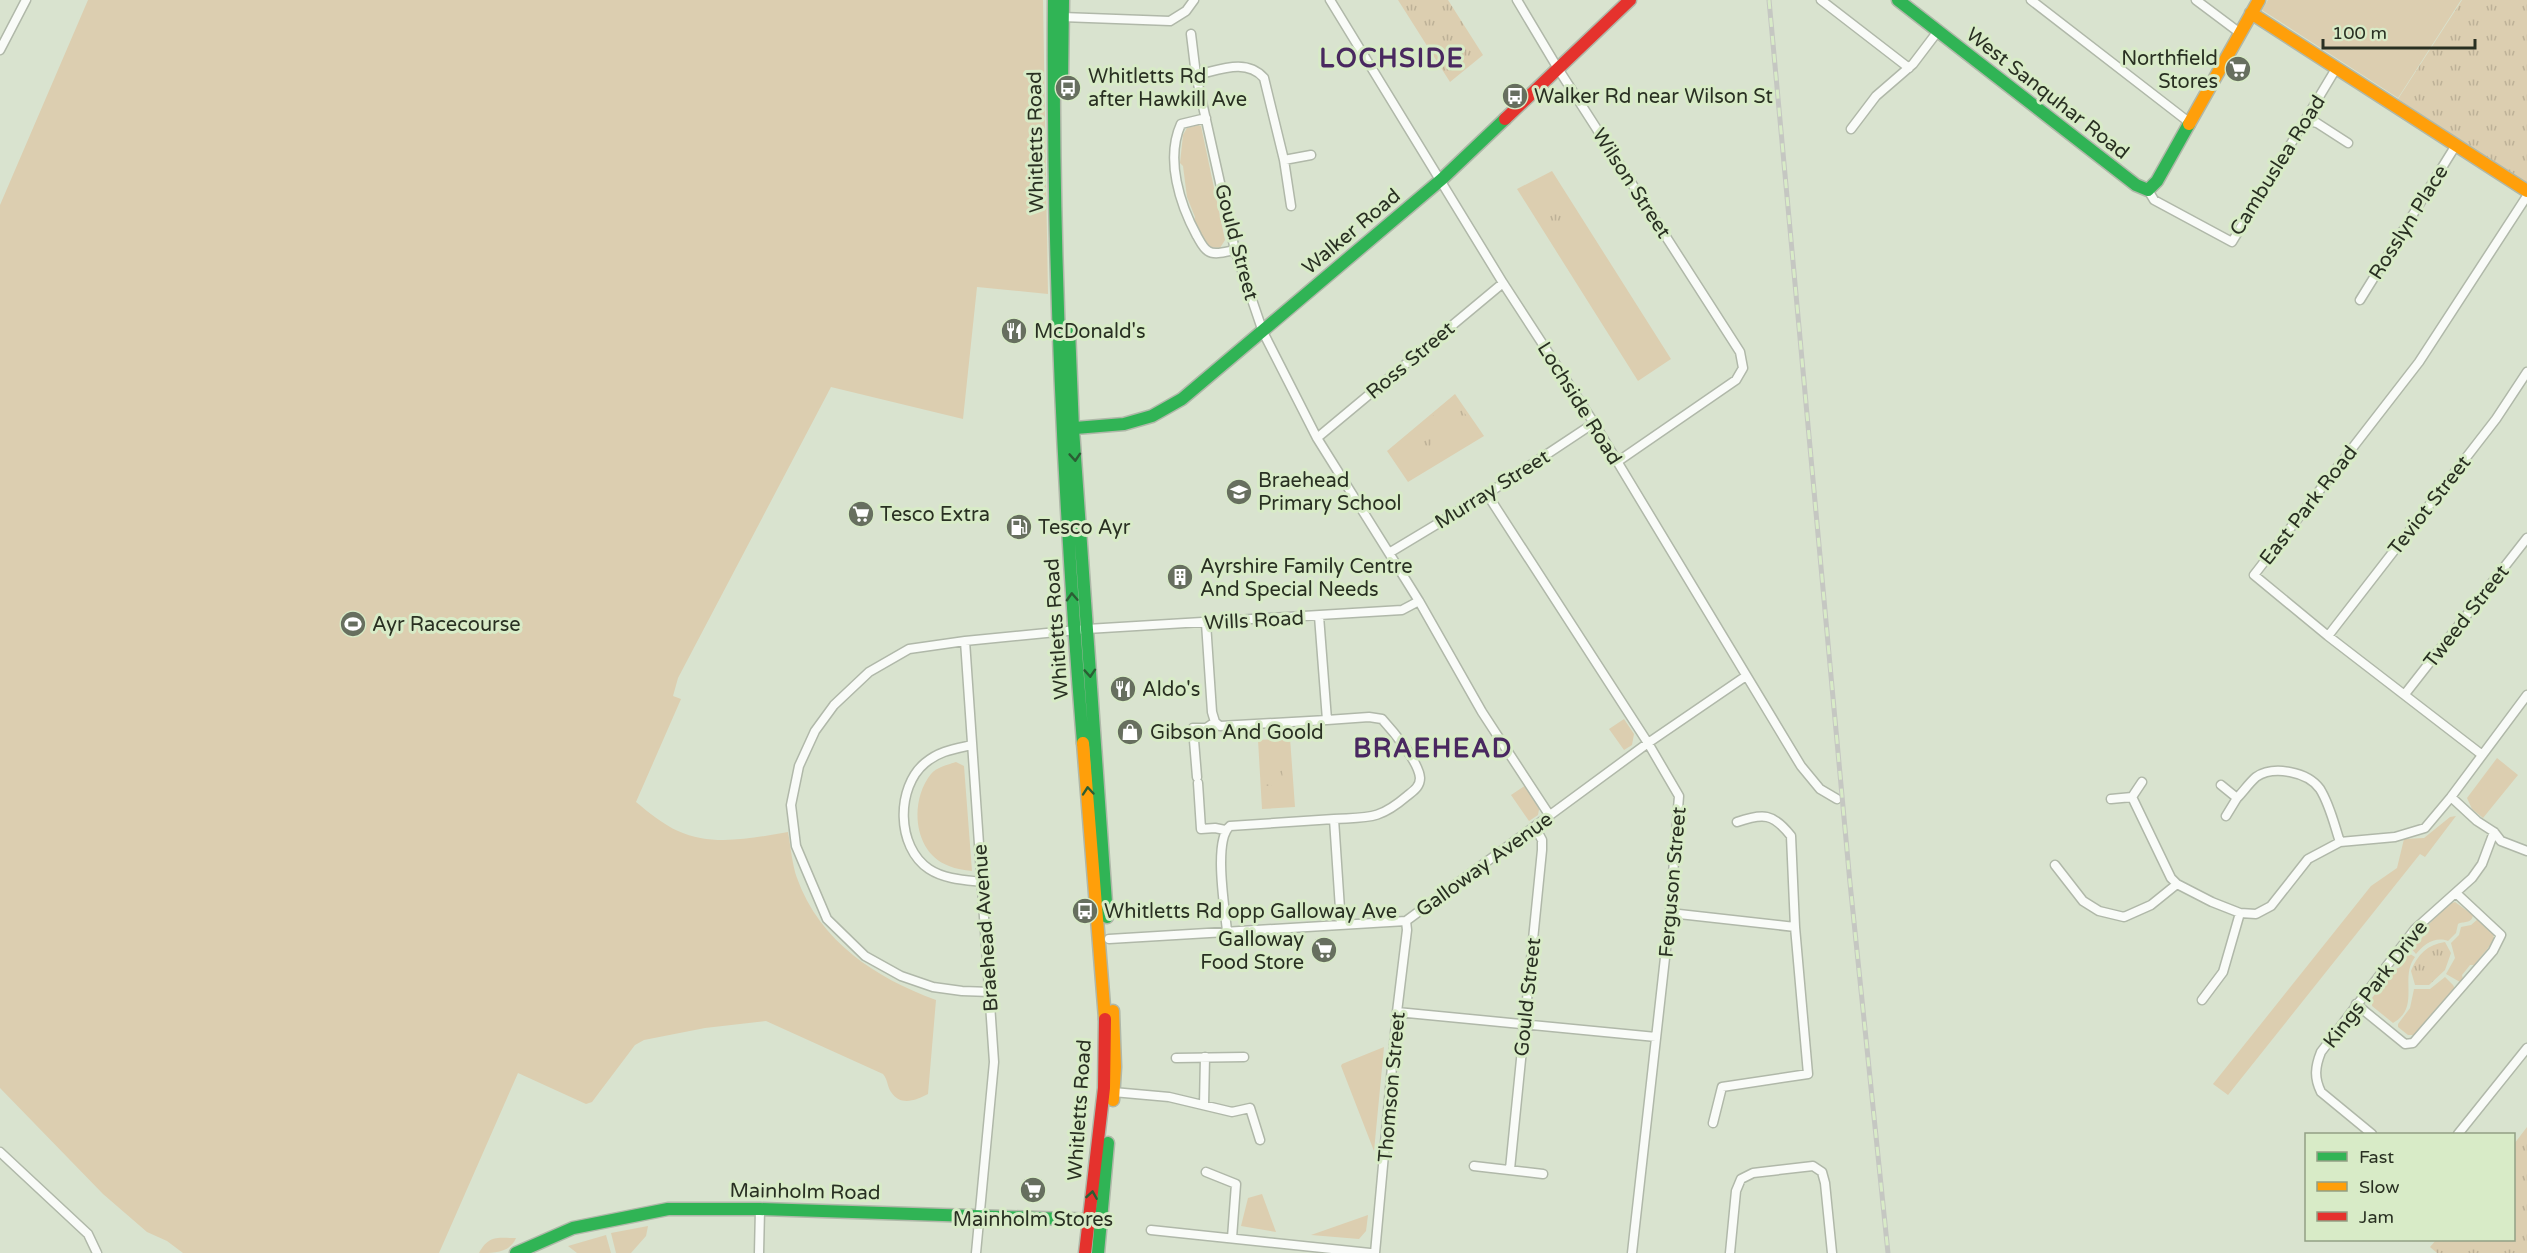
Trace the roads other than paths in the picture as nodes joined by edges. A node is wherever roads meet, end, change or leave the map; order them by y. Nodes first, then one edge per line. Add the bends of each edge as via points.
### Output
1 (26, 0) edge
2 (1054, 0) edge
3 (1063, 0) edge
4 (1194, 0) edge
5 (1330, 0) edge
6 (1517, 0) edge
7 (1630, 0) edge
8 (1821, 0) edge
9 (1898, 0) edge
10 (2031, 0) edge
11 (2196, 0) edge
12 (2259, 0) edge
13 (2251, 13) junction
14 (1062, 17) junction
15 (1938, 31) junction
16 (2240, 33) junction
17 (1191, 34) dead end
18 (0, 50) edge
19 (2337, 67) junction
20 (1557, 68) junction
21 (1909, 68) junction
22 (1196, 75) junction
23 (1206, 118) junction
24 (2305, 120) junction
25 (2190, 123) junction
26 (1851, 129) dead end
27 (2348, 142) dead end
28 (2456, 145) junction
29 (1311, 155) dead end
30 (1284, 160) junction
31 (1442, 179) junction
32 (2148, 190) junction
33 (2527, 191) edge
34 (2527, 196) edge
35 (1291, 206) dead end
36 (1235, 250) junction
37 (1503, 283) junction
38 (2360, 300) dead end
39 (1263, 332) junction
40 (2527, 372) edge
41 (1594, 423) junction
42 (1068, 429) junction
43 (1317, 438) junction
44 (1617, 462) junction
45 (1487, 494) junction
46 (2527, 538) edge
47 (1389, 553) junction
48 (1419, 601) junction
49 (1319, 616) junction
50 (1206, 623) junction
51 (1081, 630) junction
52 (2328, 636) junction
53 (965, 641) junction
54 (1746, 676) junction
55 (2405, 694) junction
56 (2527, 695) edge
57 (1327, 720) junction
58 (1215, 722) junction
59 (1648, 743) junction
60 (972, 745) junction
61 (2481, 754) junction
62 (2142, 782) dead end
63 (2221, 785) dead end
64 (2132, 797) junction
65 (2451, 797) junction
66 (2237, 798) junction
67 (1837, 799) dead end
68 (2111, 799) dead end
69 (1550, 816) junction
70 (2226, 816) dead end
71 (1334, 819) junction
72 (1737, 822) dead end
73 (1535, 827) junction
74 (1225, 830) junction
75 (2494, 832) junction
76 (2340, 842) junction
77 (2527, 851) edge
78 (2055, 865) dead end
79 (982, 882) junction
80 (2177, 884) junction
81 (2456, 893) junction
82 (1670, 913) junction
83 (2240, 913) junction
84 (1406, 921) junction
85 (1341, 924) junction
86 (1795, 927) junction
87 (1227, 932) junction
88 (1109, 939) junction
89 (991, 992) junction
90 (2202, 1000) dead end
91 (2356, 1004) junction
92 (1397, 1012) junction
93 (1525, 1024) junction
94 (1656, 1037) junction
95 (2527, 1047) edge
96 (1205, 1057) junction
97 (1244, 1057) dead end
98 (1176, 1058) dead end
99 (1113, 1092) junction
100 (1204, 1105) junction
101 (1713, 1123) dead end
102 (2371, 1133) edge
103 (2459, 1133) edge
104 (1260, 1140) dead end
105 (0, 1152) edge
106 (1474, 1166) dead end
107 (1510, 1169) junction
108 (1206, 1172) dead end
109 (1543, 1174) dead end
110 (760, 1209) junction
111 (979, 1215) junction
112 (1094, 1220) junction
113 (1151, 1230) dead end
114 (1232, 1238) junction
115 (1264, 1242) junction
116 (96, 1253) edge
117 (516, 1253) edge
118 (759, 1253) edge
119 (976, 1253) edge
120 (1085, 1253) edge
121 (1098, 1253) edge
122 (1263, 1253) edge
123 (1370, 1253) edge
124 (1375, 1253) edge
125 (1632, 1253) edge
126 (1730, 1253) edge
127 (1832, 1253) edge

1 - 18 street
2 - 42 main road, Whitletts Road via 1053,123
3 - 14 main road, Whitletts Road
4 - 14 street via 1186,11 1170,21
5 - 31 street, Lochside Road
6 - 20 street, Wilson Street
7 - 20 main road, Walker Road
8 - 21 street
9 - 15 main road, West Sanquhar Road
10 - 25 street
11 - 16 street
12 - 13 main road
13 - 16 main road
13 - 19 main road
14 - 42 main road, Whitletts Road via 1061,159
15 - 21 street
15 - 32 main road, West Sanquhar Road via 2127,178
16 - 25 main road
17 - 22 street, Gould Street
19 - 24 street, Cambuslea Road
19 - 28 main road
20 - 31 main road, Walker Road
20 - 44 street, Wilson Street via 1740,352 1743,368 1736,380
21 - 26 street via 1876,96
22 - 23 street, Gould Street
22 - 30 street via 1244,66 1260,73
23 - 36 street, Gould Street
23 - 36 street via 1181,124 1177,132 1176,174 1181,200 1190,224 1208,251
24 - 27 street
24 - 32 street, Cambuslea Road via 2232,242 2154,200
25 - 32 main road
28 - 33 main road
28 - 38 street, Rosslyn Place
29 - 30 street
30 - 35 street
31 - 37 street, Lochside Road
31 - 39 main road, Walker Road
34 - 52 street, East Park Road via 2419,362 2254,575
36 - 39 street, Gould Street
37 - 41 street, Lochside Road
37 - 43 street, Ross Street
39 - 42 main road, Walker Road via 1182,399 1152,416 1124,424
39 - 43 street, Gould Street
40 - 52 street, Teviot Street via 2496,419
41 - 44 street, Lochside Road
41 - 45 street, Murray Street
42 - 51 main road, Whitletts Road
43 - 47 street
44 - 54 street, Lochside Road
45 - 47 street, Murray Street
45 - 59 street, Ferguson Street
46 - 55 street, Tweed Street
47 - 48 street
48 - 49 street, Wills Road via 1402,610
48 - 69 street via 1477,704
49 - 50 street, Wills Road
49 - 57 street
50 - 51 street, Wills Road
50 - 58 street
51 - 53 street, Wills Road
51 -> 88 main road, Whitletts Road
112 -> 51 main road, Whitletts Road via 1104,1088 1105,1010
52 - 55 street, East Park Road
53 - 60 street, Braehead Avenue
53 - 89 street, Wills Road via 909,649 869,672 834,705 815,731 799,766 791,805 796,846 827,919 865,956 901,976 933,987
54 - 59 street, Galloway Avenue
54 - 67 street, Lochside Road via 1802,766 1820,789
55 - 61 street, East Park Road
56 - 61 street
57 - 58 street via 1229,727
57 - 71 street via 1382,719 1395,732 1420,779 1417,788 1378,817
58 - 74 street via 1206,728 1193,728 1201,829
59 - 69 street, Galloway Avenue
59 - 82 street, Ferguson Street via 1679,796
60 - 79 street, Braehead Avenue
60 - 79 street via 945,751 924,764 905,799 904,822 909,843 929,869 955,879
61 - 65 street
62 - 64 street
63 - 66 street
64 - 68 street
64 - 80 street
65 - 75 street
65 - 76 street via 2425,828 2395,837
66 - 70 street
66 - 76 street via 2257,777 2274,771 2307,777 2325,798
69 - 73 street, Galloway Avenue
71 - 74 street via 1230,826
71 - 85 street
72 - 86 street via 1758,814 1771,818 1791,836
73 - 84 street, Galloway Avenue
73 - 93 street, Gould Street via 1542,850
74 - 87 street via 1221,844
75 - 77 street via 2501,841
75 - 81 street, Kings Park Drive via 2482,864
76 - 83 street via 2307,859 2271,906 2256,914
78 - 80 street via 2083,901 2098,911 2124,916 2151,905
79 - 89 street, Braehead Avenue
80 - 83 street
81 - 91 street, Kings Park Drive via 2415,929
81 - 91 street via 2501,935 2493,951 2413,1043 2405,1044
82 - 86 street
82 - 94 street, Ferguson Street
83 - 90 street via 2223,972
84 - 85 street, Galloway Avenue
84 - 92 street, Thomson Street
85 - 87 street, Galloway Avenue
86 - 101 street via 1808,1074 1722,1087
87 - 88 street, Galloway Avenue
88 - 99 main road, Whitletts Road via 1115,1041
89 - 111 street, Braehead Avenue via 994,1062
91 - 102 street, Kings Park Drive via 2321,1052 2316,1083 2328,1099
92 - 93 street
92 - 124 street, Thomson Street
93 - 94 street
93 - 107 street, Gould Street
94 - 125 street, Ferguson Street
95 - 103 street
96 - 97 street
96 - 98 street
96 - 100 street
99 - 100 street
99 - 112 main road, Whitletts Road
100 - 104 street via 1232,1112 1250,1108
105 - 116 street via 88,1234
106 - 107 street
107 - 109 street
108 - 114 street via 1236,1184
110 - 111 main road, Mainholm Road
110 - 117 main road, Mainholm Road via 668,1209 617,1218 573,1228
110 - 118 street
111 - 112 main road, Mainholm Road
111 - 119 street, Braehead Avenue
112 - 120 main road, Whitletts Road
112 - 121 main road, Whitletts Road
113 - 114 street
114 - 115 street
115 - 122 street
115 - 123 street
126 - 127 street via 1736,1191 1741,1179 1765,1171 1813,1166 1822,1172 1825,1183

